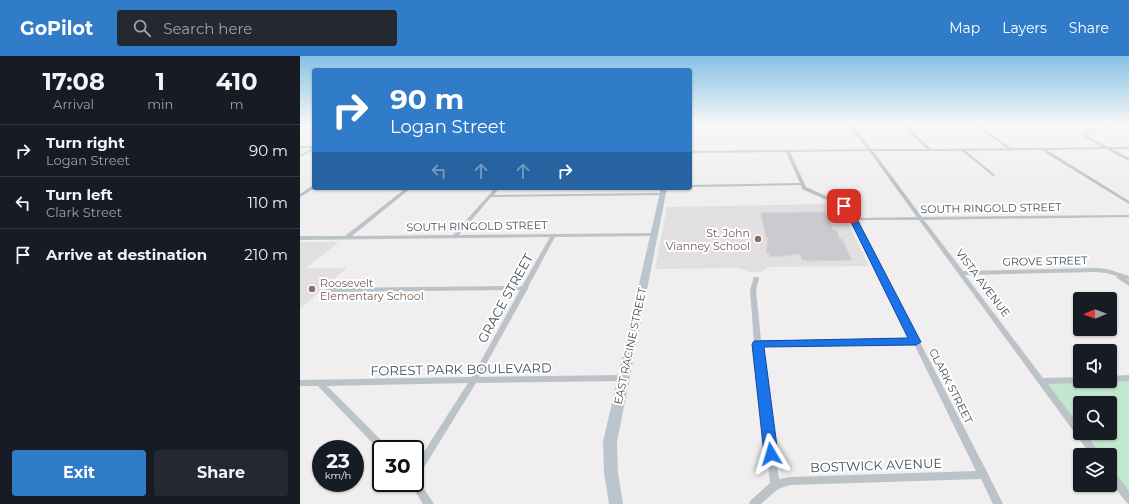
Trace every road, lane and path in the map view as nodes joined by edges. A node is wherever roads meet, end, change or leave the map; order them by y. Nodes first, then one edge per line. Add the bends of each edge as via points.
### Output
1 (867, 146) edge
2 (926, 146) edge
3 (1006, 146) edge
4 (1103, 146) edge
5 (300, 147) edge
6 (312, 148) edge
7 (1009, 148) junction
8 (1041, 148) junction
9 (1106, 148) junction
10 (1129, 148) edge
11 (312, 149) edge
12 (929, 149) junction
13 (962, 149) junction
14 (787, 150) junction
15 (870, 150) junction
16 (692, 152) edge
17 (300, 156) edge
18 (1129, 160) edge
19 (993, 175) dead end
20 (801, 184) junction
21 (692, 186) edge
22 (312, 188) edge
23 (406, 190) edge
24 (495, 190) edge
25 (664, 191) edge
26 (300, 196) edge
27 (490, 196) junction
28 (1129, 203) edge
29 (1129, 216) edge
30 (854, 219) junction
31 (921, 219) junction
32 (655, 234) junction
33 (455, 236) junction
34 (553, 236) junction
35 (300, 238) edge
36 (346, 238) junction
37 (961, 273) junction
38 (1116, 274) junction
39 (756, 278) dead end
40 (1129, 278) edge
41 (1129, 284) edge
42 (526, 288) junction
43 (328, 290) dead end
44 (916, 342) junction
45 (758, 344) junction
46 (622, 378) junction
47 (1129, 378) edge
48 (1117, 379) edge
49 (474, 380) junction
50 (1073, 380) edge
51 (1041, 381) junction
52 (300, 383) edge
53 (320, 383) junction
54 (375, 440) edge
55 (1091, 448) edge
56 (424, 460) edge
57 (984, 475) junction
58 (1117, 483) edge
59 (775, 485) junction
60 (421, 492) edge
61 (1129, 499) edge
62 (429, 504) edge
63 (616, 504) edge
64 (754, 504) edge
65 (998, 504) edge

1 - 15 street, VISTA AVENUE
2 - 12 street
3 - 7 street
4 - 9 street
5 - 6 street
7 - 8 street
7 - 13 street
8 - 9 street
8 - 28 street
9 - 10 street
9 - 18 street
11 - 17 street
12 - 13 street
12 - 15 street
13 - 19 street
14 - 15 street
14 - 16 street
14 - 20 street
15 - 31 street, VISTA AVENUE
20 - 21 street
20 - 30 street, CLARK STREET via 811,192 844,206
22 - 26 street
23 - 36 street
24 - 27 street
25 - 27 street
25 - 32 main road, EAST RACINE STREET
27 - 33 street
29 - 31 street, SOUTH RINGOLD STREET
30 - 31 street, SOUTH RINGOLD STREET
30 - 44 street, CLARK STREET
31 - 37 street, VISTA AVENUE
32 - 34 street, SOUTH RINGOLD STREET
32 - 46 main road, EAST RACINE STREET
33 - 34 street, SOUTH RINGOLD STREET
33 - 36 street, SOUTH RINGOLD STREET
34 - 42 street, GRACE STREET
35 - 36 street, SOUTH RINGOLD STREET
37 - 38 street, GROVE STREET via 1095,270
37 - 51 street, VISTA AVENUE
38 - 40 street, GROVE STREET
38 - 41 street
39 - 45 street via 753,290
42 - 43 street
42 - 49 street, GRACE STREET
44 - 45 street
44 - 57 street, CLARK STREET
45 - 59 street
46 - 49 street, FOREST PARK BOULEVARD
46 - 63 main road, EAST RACINE STREET via 609,459 611,485
47 - 48 street
49 - 53 street, FOREST PARK BOULEVARD
49 - 56 street, GRACE STREET
50 - 51 street
51 - 55 street, VISTA AVENUE
52 - 53 street, FOREST PARK BOULEVARD
53 - 54 street
57 - 59 street, BOSTWICK AVENUE via 808,479
57 - 65 street, CLARK STREET
58 - 61 street
59 - 64 street, BOSTWICK AVENUE
60 - 62 street

